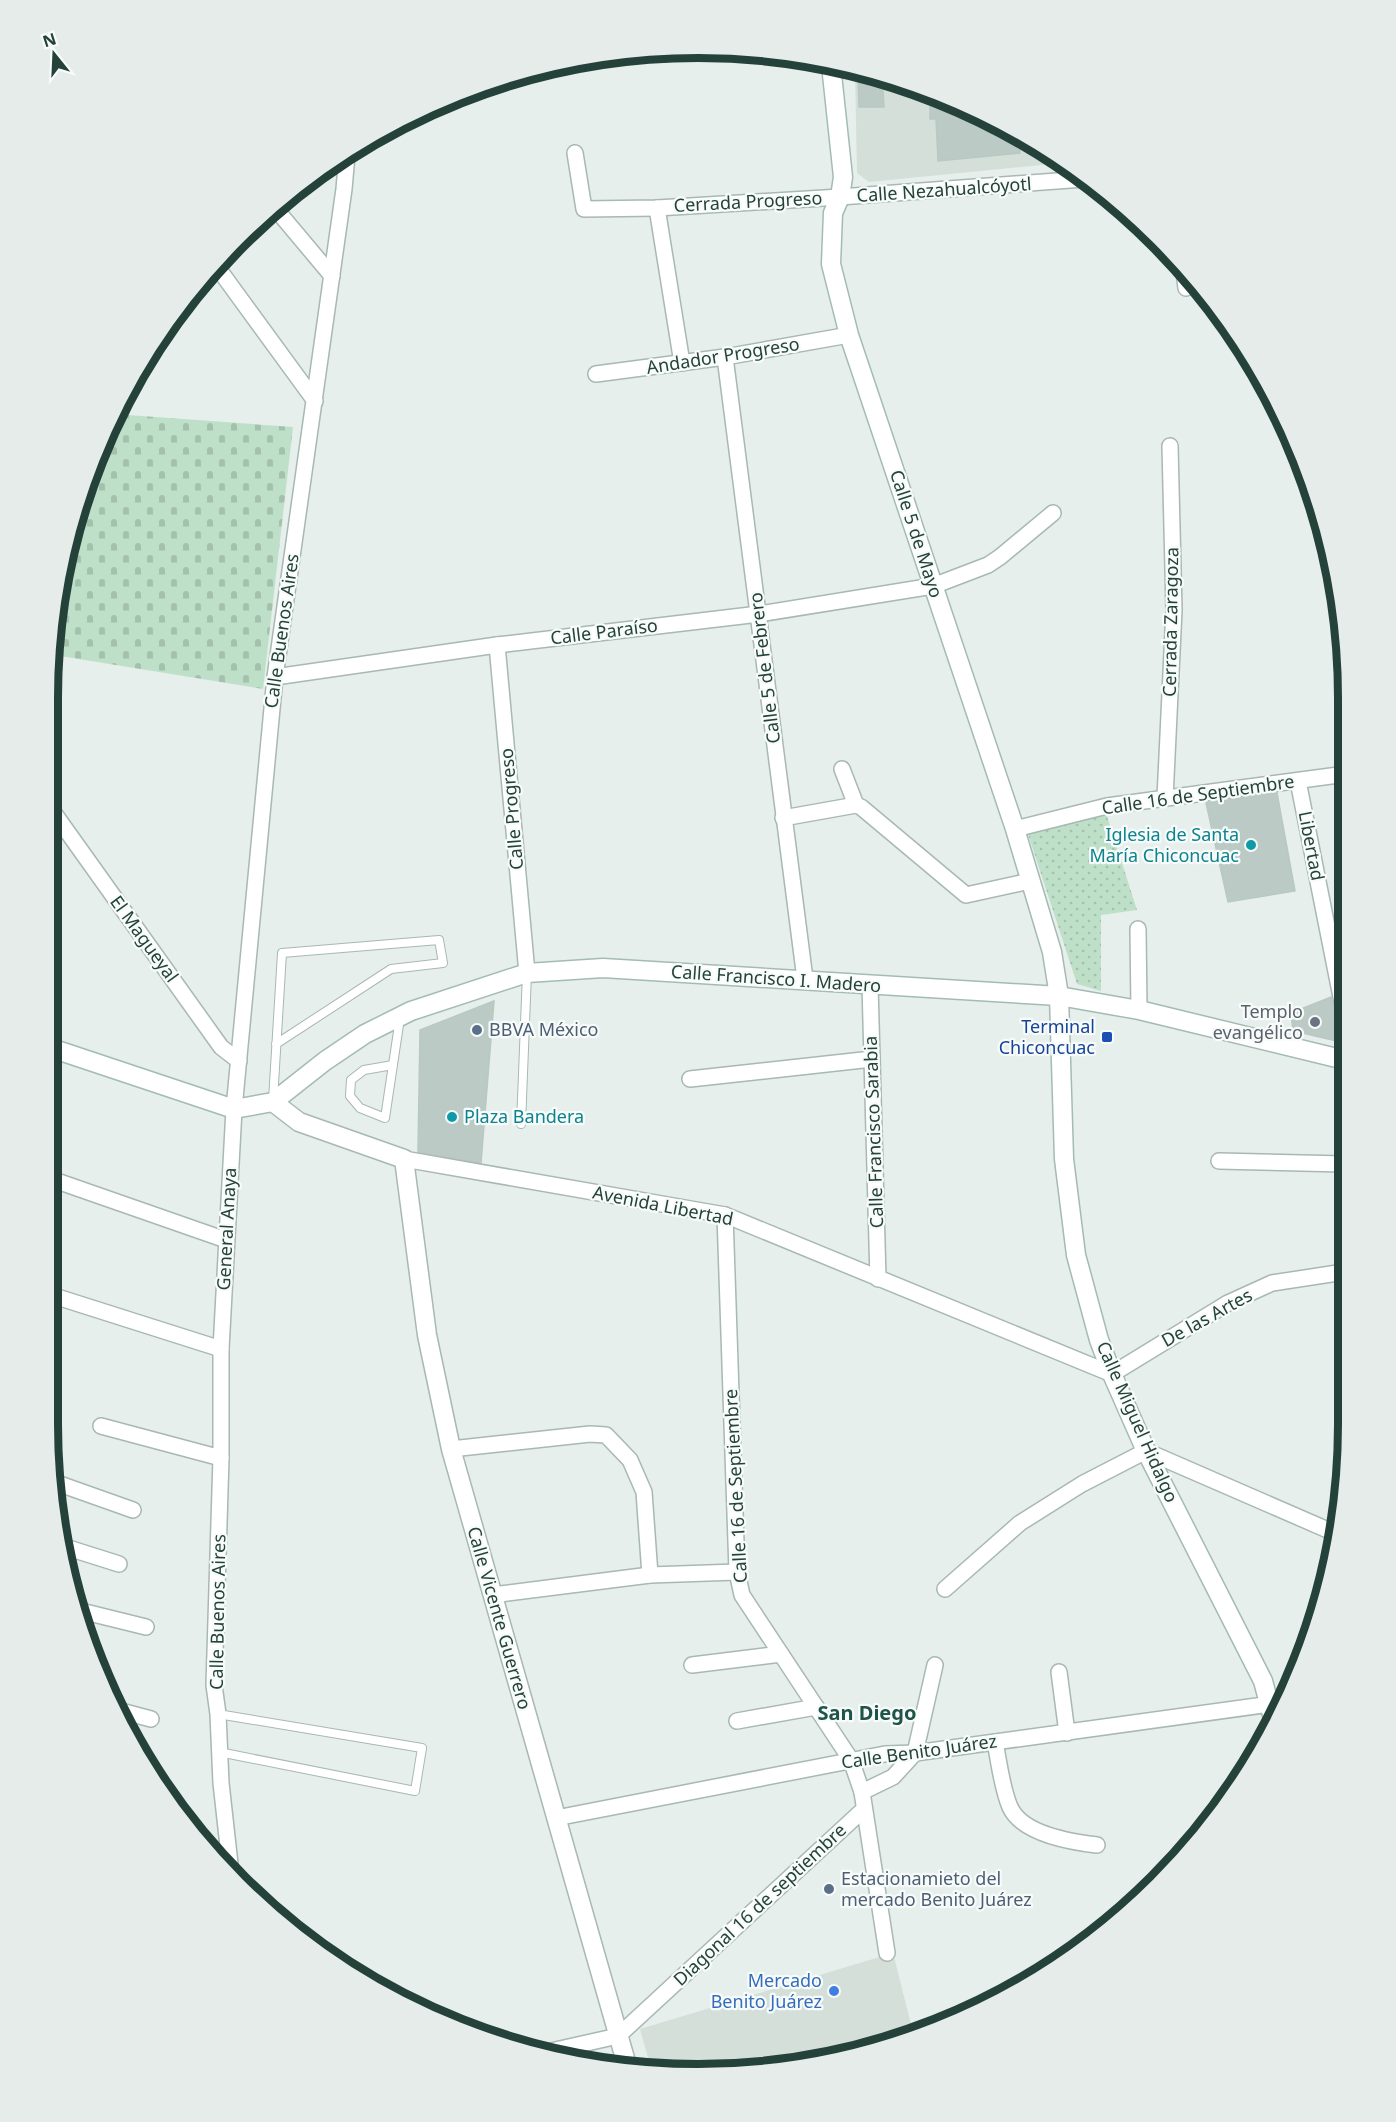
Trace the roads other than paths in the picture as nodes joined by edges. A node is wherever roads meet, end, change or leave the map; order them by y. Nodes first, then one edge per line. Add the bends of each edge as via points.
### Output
1 (832, 73) edge
2 (575, 153) dead end
3 (346, 164) edge
4 (1064, 174) edge
5 (840, 197) junction
6 (657, 208) junction
7 (280, 214) edge
8 (221, 272) edge
9 (332, 276) junction
10 (1186, 284) edge
11 (1186, 288) dead end
12 (849, 335) junction
13 (725, 357) junction
14 (682, 363) junction
15 (596, 374) dead end
16 (315, 401) junction
17 (1170, 446) dead end
18 (1053, 513) dead end
19 (933, 586) junction
20 (759, 614) junction
21 (497, 645) junction
22 (275, 677) junction
23 (842, 769) dead end
24 (1338, 775) edge
25 (1298, 781) junction
26 (1165, 798) junction
27 (856, 805) junction
28 (783, 818) junction
29 (58, 819) edge
30 (1015, 829) junction
31 (1030, 881) junction
32 (1138, 929) dead end
33 (527, 973) junction
34 (805, 979) junction
35 (1338, 982) edge
36 (870, 985) junction
37 (1059, 996) junction
38 (1139, 1010) junction
39 (400, 1016) junction
40 (276, 1044) junction
41 (58, 1050) edge
42 (1338, 1058) edge
43 (872, 1059) junction
44 (239, 1061) junction
45 (393, 1065) junction
46 (690, 1080) dead end
47 (273, 1102) junction
48 (234, 1109) junction
49 (521, 1124) dead end
50 (404, 1159) junction
51 (1219, 1161) dead end
52 (1338, 1164) edge
53 (58, 1181) edge
54 (725, 1215) junction
55 (226, 1240) junction
56 (1338, 1273) edge
57 (878, 1279) junction
58 (58, 1297) edge
59 (220, 1349) junction
60 (1112, 1374) junction
61 (101, 1426) dead end
62 (451, 1449) junction
63 (1146, 1451) junction
64 (221, 1458) junction
65 (62, 1485) edge
66 (133, 1510) dead end
67 (1328, 1530) edge
68 (71, 1549) edge
69 (119, 1564) dead end
70 (737, 1572) junction
71 (650, 1575) junction
72 (945, 1589) dead end
73 (492, 1595) junction
74 (87, 1612) edge
75 (146, 1627) dead end
76 (781, 1654) junction
77 (692, 1665) dead end
78 (935, 1665) dead end
79 (1059, 1672) dead end
80 (1274, 1703) edge
81 (816, 1707) junction
82 (1270, 1711) edge
83 (127, 1713) edge
84 (218, 1714) junction
85 (151, 1719) dead end
86 (737, 1721) dead end
87 (1067, 1732) junction
88 (994, 1742) junction
89 (219, 1752) junction
90 (915, 1753) junction
91 (851, 1760) junction
92 (862, 1792) junction
93 (864, 1809) junction
94 (556, 1818) junction
95 (1097, 1845) dead end
96 (230, 1859) edge
97 (887, 1953) dead end
98 (618, 2036) junction
99 (562, 2049) edge
100 (625, 2059) edge

1 - 5 main road, Calle 5 de Mayo via 843,177
2 - 6 street, Cerrada Progreso via 584,209
3 - 9 street, Calle Buenos Aires
4 - 5 street, Calle Nezahualcóyotl
5 - 6 street, Cerrada Progreso
5 - 12 main road, Calle 5 de Mayo via 833,213 831,264
6 - 14 street
7 - 9 street
8 - 16 street
9 - 16 street, Calle Buenos Aires
10 - 11 street
12 - 13 street, Andador Progreso
12 - 19 main road, Calle 5 de Mayo
13 - 14 street, Andador Progreso
13 - 20 street, Calle 5 de Febrero
14 - 15 street, Andador Progreso
16 - 22 street, Calle Buenos Aires
17 - 26 street, Cerrada Zaragoza via 1174,610
18 - 19 street, Calle Paraíso via 988,565
19 - 20 street, Calle Paraíso
19 - 30 main road, Calle 5 de Mayo
20 - 21 street, Calle Paraíso
20 - 28 street, Calle 5 de Febrero
21 - 22 street, Calle Paraíso
21 - 33 street, Calle Progreso
22 - 44 street, Calle Buenos Aires
23 - 27 street
24 - 25 street, Calle 16 de Septiembre
25 - 26 street, Calle 16 de Septiembre
25 - 35 street, Libertad
26 - 30 street, Calle 16 de Septiembre via 1107,806
27 - 28 street
27 - 31 street via 966,895
28 - 34 street, Calle 5 de Febrero
29 - 44 street, El Magueyal via 221,1047
30 - 31 main road, Calle 5 de Mayo
31 - 37 main road, Calle 5 de Mayo via 1052,952
32 - 38 street
33 - 34 main road, Calle Francisco I. Madero via 603,968
33 - 39 main road, Calle Francisco I. Madero
33 - 49 lane
34 - 36 main road, Calle Francisco I. Madero
36 - 37 main road, Calle Francisco I. Madero
36 - 43 street, Calle Francisco Sarabia
37 - 38 main road, Calle Francisco I. Madero
37 - 60 main road, Calle Miguel Hidalgo via 1064,1160 1076,1254
38 - 42 main road, Calle Francisco I. Madero
39 - 45 lane
39 - 47 main road, Calle Francisco I. Madero via 365,1034
40 - 40 lane via 391,969 442,963 439,940 282,953
40 - 47 lane
41 - 48 main road
43 - 46 street
43 - 57 street, Calle Francisco Sarabia
44 - 48 street, Calle Buenos Aires
45 - 45 lane via 364,1070 351,1080 350,1096 360,1108 385,1118
47 - 48 main road, Calle Francisco I. Madero
47 - 50 main road, Avenida Libertad via 299,1122
48 - 55 street, General Anaya
50 - 54 street, Avenida Libertad
50 - 62 main road, Calle Vicente Guerrero via 427,1335
51 - 52 street
53 - 55 street
54 - 57 street, Avenida Libertad
54 - 70 street, Calle 16 de Septiembre
55 - 59 street, General Anaya
56 - 60 street, De las Artes via 1272,1283 1228,1303
57 - 60 street, Avenida Libertad
58 - 59 street
59 - 64 street, Calle Buenos Aires
60 - 63 main road, Calle Miguel Hidalgo
61 - 64 street
62 - 71 street via 606,1435 630,1460 644,1492
62 - 73 main road, Calle Vicente Guerrero
63 - 67 street
63 - 72 street via 1082,1484 1020,1523
63 - 80 main road, Calle Miguel Hidalgo
64 - 84 street, Calle Buenos Aires via 214,1685
65 - 66 street
68 - 69 street
70 - 71 street
70 - 76 street, Calle 16 de Septiembre via 742,1595
71 - 73 street
73 - 94 main road, Calle Vicente Guerrero
74 - 75 street
76 - 77 street
76 - 81 street, Calle 16 de Septiembre
78 - 90 street
79 - 87 street
81 - 86 street
81 - 91 street, Calle 16 de Septiembre
82 - 87 street, Calle Benito Juárez
83 - 85 street
84 - 89 street, Calle Buenos Aires
84 - 89 lane via 422,1748 415,1791
87 - 88 street, Calle Benito Juárez
88 - 90 street, Calle Benito Juárez
88 - 95 street via 1009,1806 1015,1816 1060,1840
89 - 96 street, Calle Buenos Aires
90 - 91 street, Calle Benito Juárez
90 - 92 street via 893,1777
91 - 92 street
91 - 94 street, Calle Benito Juárez
92 - 93 street
93 - 97 street
93 - 98 street, Diagonal 16 de septiembre
94 - 98 main road, Calle Vicente Guerrero
98 - 99 street
98 - 100 main road, Calle Vicente Guerrero

